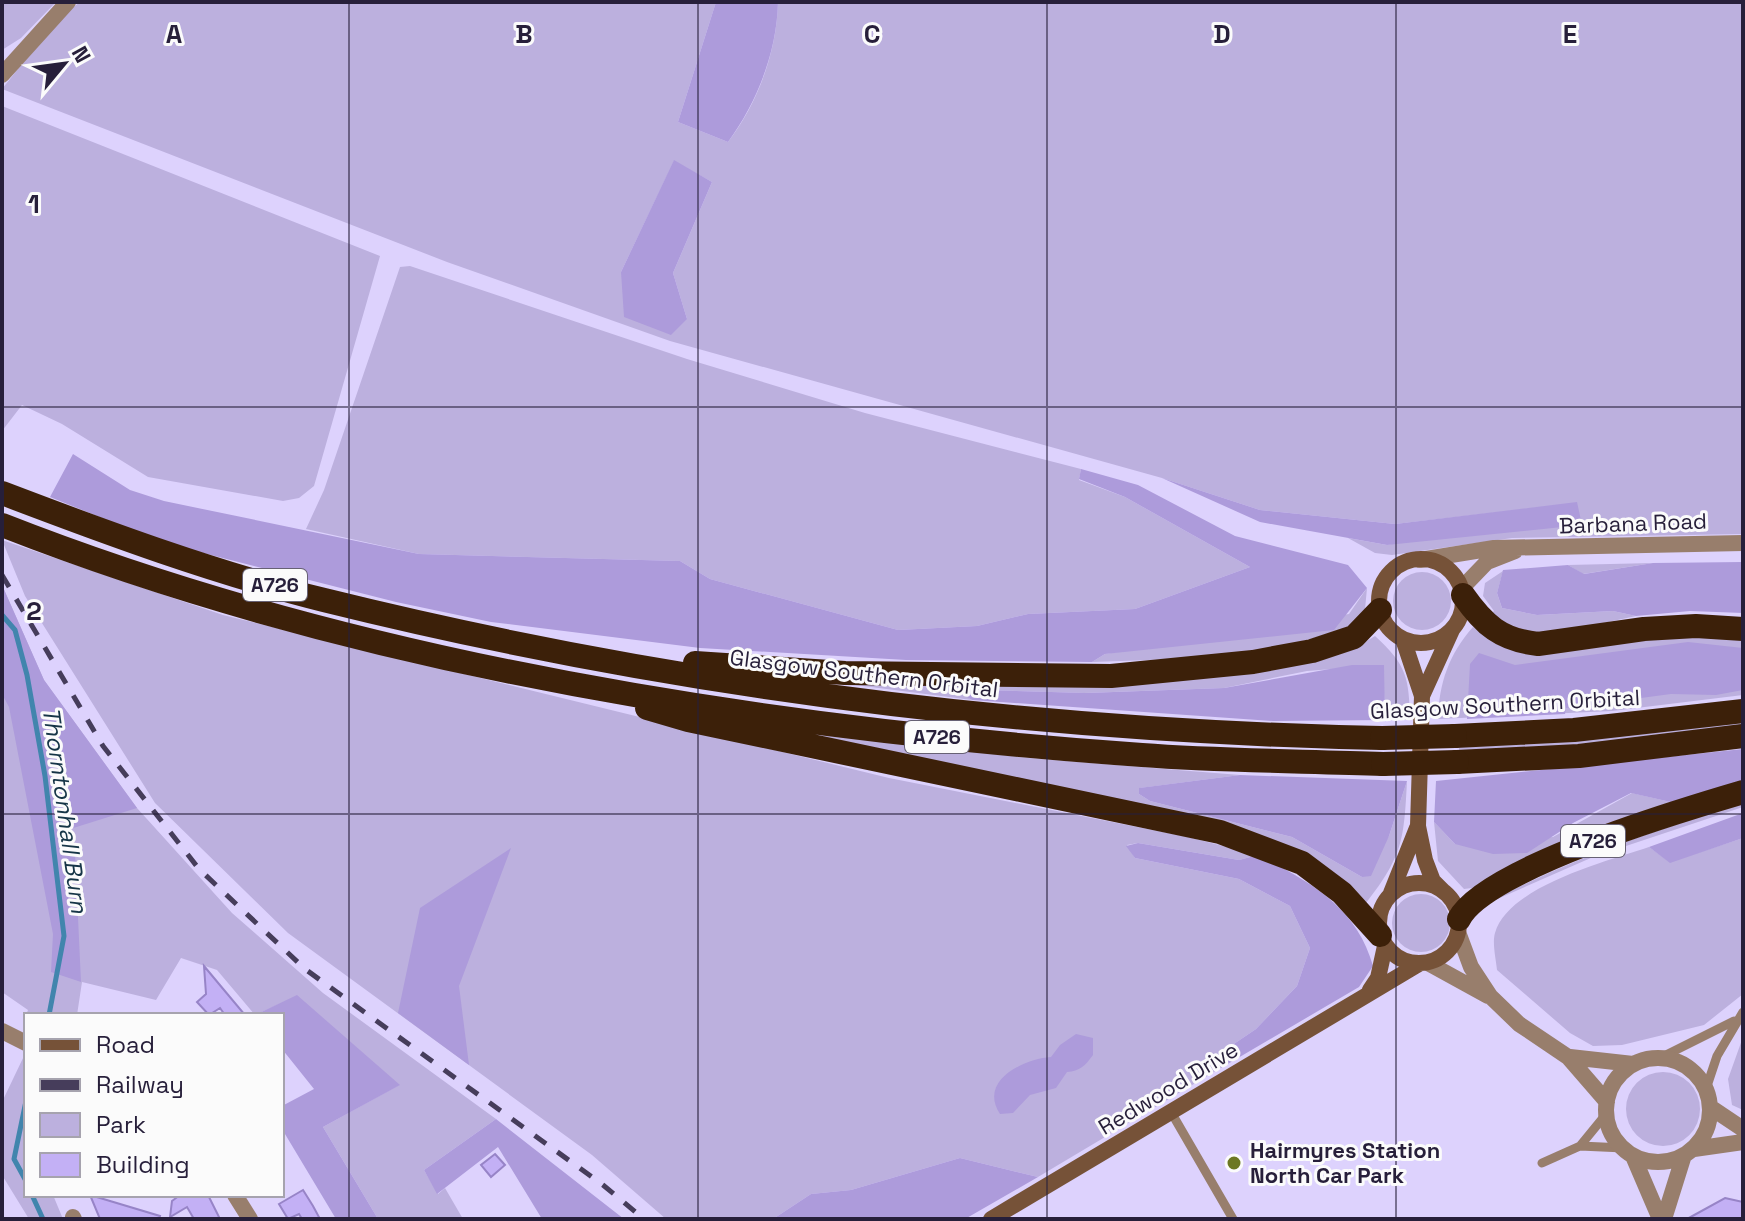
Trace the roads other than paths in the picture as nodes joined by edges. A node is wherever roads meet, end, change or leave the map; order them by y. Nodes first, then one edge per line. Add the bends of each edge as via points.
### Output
1 (68, 2) edge
2 (2, 75) edge
3 (2, 493) edge
4 (2, 525) edge
5 (1743, 543) edge
6 (1524, 548) junction
7 (1420, 560) junction
8 (1462, 592) junction
9 (1380, 610) junction
10 (1743, 629) edge
11 (1452, 630) junction
12 (1403, 639) junction
13 (573, 654) junction
14 (560, 681) junction
15 (1422, 696) junction
16 (1743, 711) edge
17 (1743, 736) edge
18 (1743, 792) edge
19 (1418, 826) junction
20 (1443, 891) junction
21 (1391, 893) junction
22 (1458, 925) junction
23 (1382, 941) junction
24 (1424, 964) junction
25 (1366, 994) junction
26 (1490, 996) junction
27 (1740, 1016) edge
28 (2, 1031) edge
29 (23, 1042) edge
30 (1568, 1057) junction
31 (1662, 1057) junction
32 (1633, 1064) junction
33 (1706, 1089) junction
34 (1607, 1107) junction
35 (1710, 1107) junction
36 (1171, 1112) junction
37 (1743, 1129) edge
38 (1743, 1142) edge
39 (1580, 1146) junction
40 (1628, 1152) junction
41 (1689, 1152) junction
42 (1542, 1163) dead end
43 (236, 1197) edge
44 (250, 1219) edge
45 (991, 1219) edge
46 (1233, 1219) edge
47 (1662, 1219) edge

1 - 2 street
3 - 13 highway, Glasgow Southern Orbital / A726 via 321,599
4 - 14 highway, A726 via 247,608
5 - 6 street, Barbana Road
6 - 7 street, Barbana Road
6 - 8 street, Barbana Road via 1487,562
7 - 8 street via 1444,566
7 - 9 street via 1393,571 1380,594
8 - 10 highway via 1494,633 1523,643 1657,628
8 - 11 street via 1460,618
9 - 12 street via 1387,627
9 - 13 highway, A726 via 1354,637 1302,653 1111,676 845,673
11 - 12 street via 1430,643
11 - 15 street
12 - 15 street
13 - 16 highway, Glasgow Southern Orbital / A726, bridge via 881,705 1152,729 1455,736 1589,729
14 - 17 highway, A726, bridge via 897,733 1146,756 1457,762 1579,756
14 - 23 highway, A726 via 688,720 1220,832 1312,869 1342,893
15 - 19 street
18 - 22 highway, A726 via 1619,829 1512,878 1467,907
19 - 20 street via 1433,881
19 - 21 street
20 - 21 street via 1419,883
20 - 22 street via 1452,900
21 - 23 street via 1380,910
22 - 24 street via 1448,951
22 - 26 street via 1471,967
23 - 24 street via 1405,962
23 - 25 street via 1378,978
24 - 25 street, Redwood Drive
24 - 26 street
25 - 36 street, Redwood Drive
26 - 30 street via 1519,1024
27 - 31 lane
27 - 33 lane
28 - 29 street
30 - 32 street
30 - 34 street
31 - 32 street
31 - 33 street via 1690,1068
32 - 34 street via 1614,1083
33 - 35 street
34 - 39 lane
34 - 40 street via 1615,1137
35 - 37 street
35 - 41 street via 1706,1132
36 - 45 street, Redwood Drive
36 - 46 lane
38 - 41 street
39 - 40 lane
39 - 42 lane
40 - 41 street via 1660,1162
40 - 47 street
41 - 47 street
43 - 44 street

